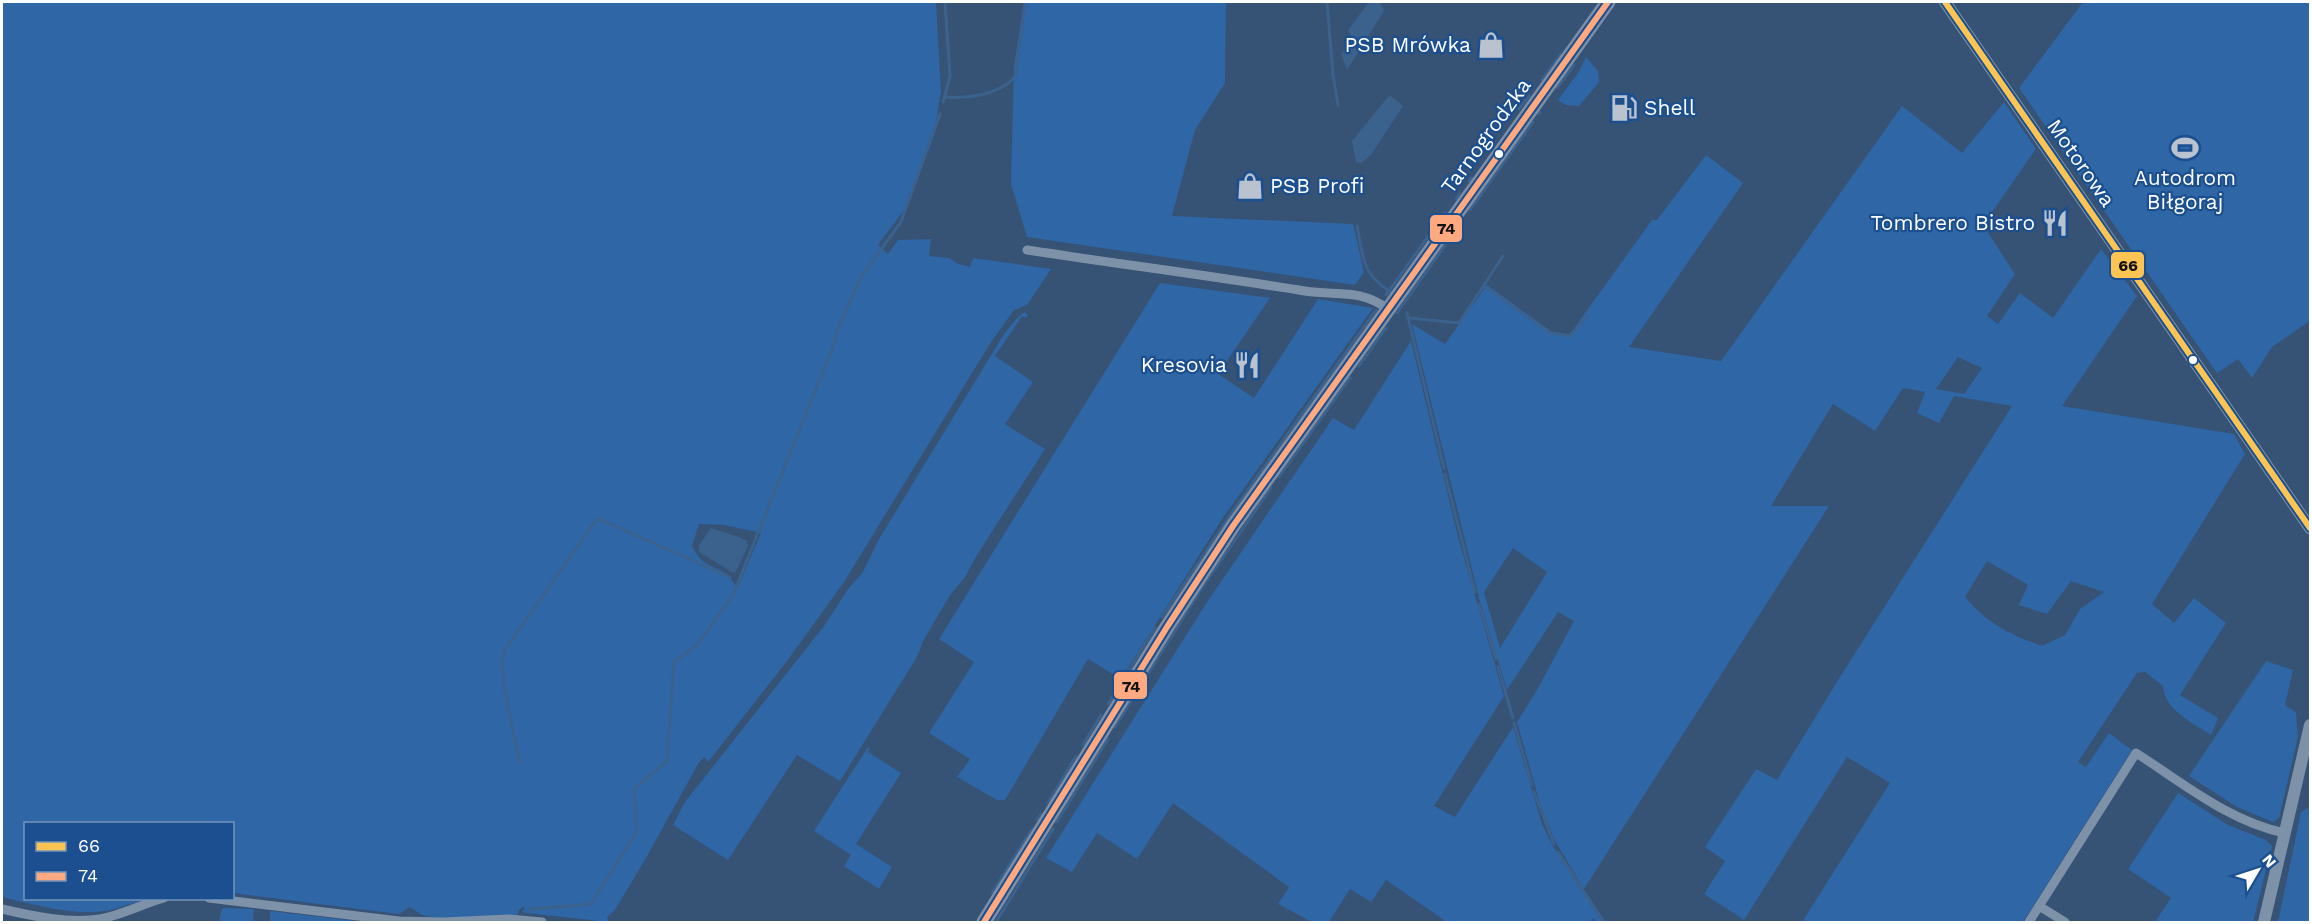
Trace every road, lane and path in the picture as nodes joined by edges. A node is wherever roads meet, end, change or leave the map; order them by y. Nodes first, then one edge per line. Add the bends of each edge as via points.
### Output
1 (1608, 2) edge
2 (1945, 2) edge
3 (1027, 250) dead end
4 (1388, 309) junction
5 (2310, 528) edge
6 (2310, 725) edge
7 (2285, 833) junction
8 (158, 900) edge
9 (226, 900) edge
10 (2039, 906) junction
11 (2, 909) edge
12 (542, 922) edge
13 (984, 922) edge
14 (2029, 922) edge
15 (2065, 922) edge
16 (2264, 922) edge

1 - 4 main road, Tarnogrodzka
2 - 5 street, Motorowa
3 - 4 street via 1316,293 1355,294 1375,299
4 - 13 main road, Tarnogrodzka via 1203,571
6 - 7 street
7 - 10 street via 2237,817 2136,753
7 - 16 street
8 - 11 street via 93,920
9 - 12 street via 399,921
10 - 14 street
10 - 15 street

